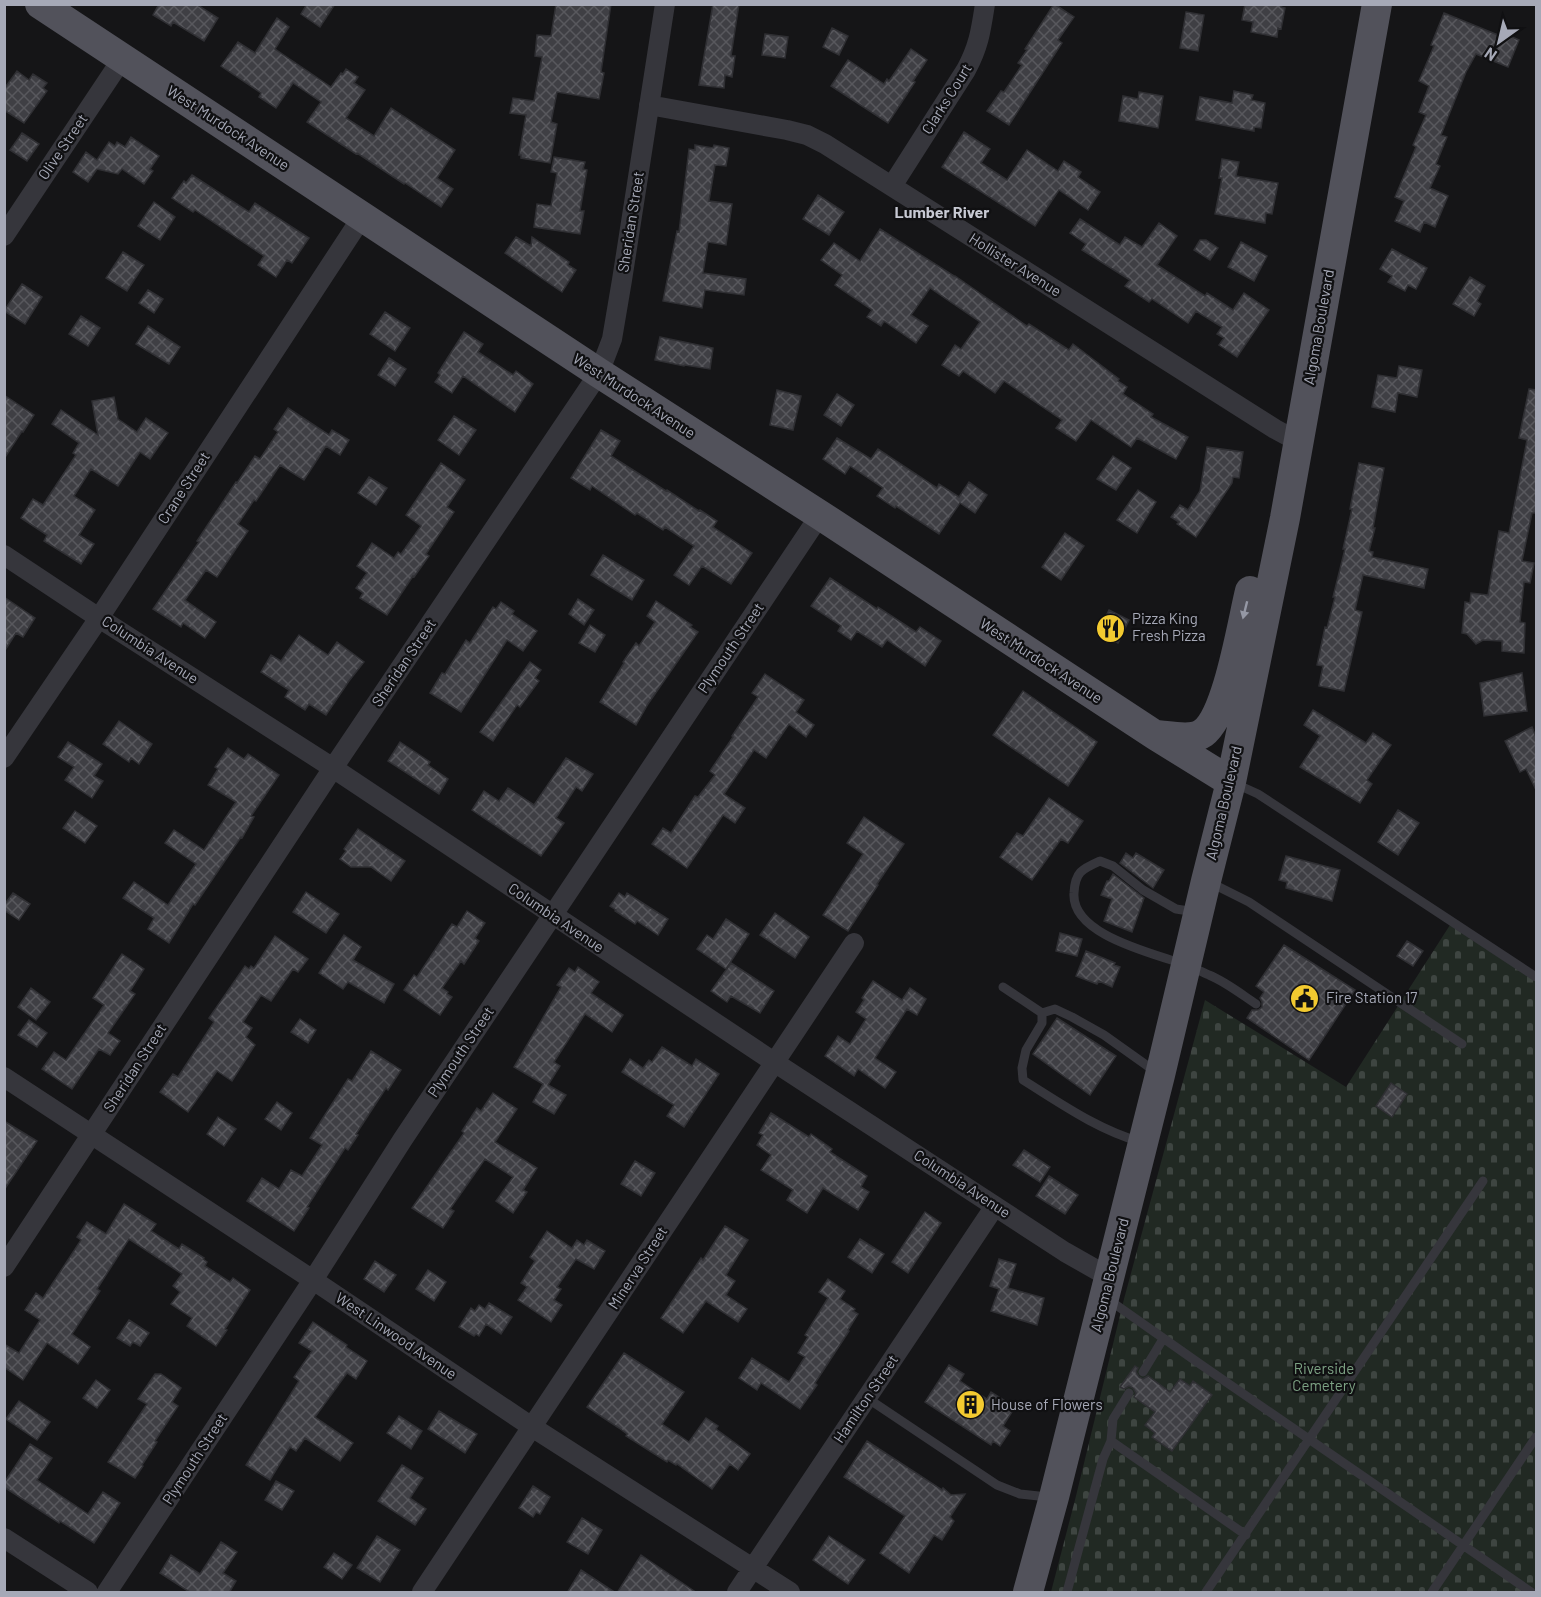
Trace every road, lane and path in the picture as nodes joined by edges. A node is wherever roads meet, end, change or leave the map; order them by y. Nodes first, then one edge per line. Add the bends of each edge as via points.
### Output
1 (40, 4) edge
2 (665, 4) edge
3 (985, 4) edge
4 (1377, 4) edge
5 (122, 58) junction
6 (649, 105) junction
7 (892, 186) junction
8 (362, 217) junction
9 (4, 236) edge
10 (598, 373) junction
11 (1299, 442) junction
12 (820, 515) junction
13 (1285, 518) junction
14 (4, 555) edge
15 (99, 618) junction
16 (1155, 735) junction
17 (4, 758) edge
18 (333, 768) junction
19 (1231, 782) junction
20 (1206, 881) junction
21 (1198, 913) junction
22 (551, 915) junction
23 (854, 943) dead end
24 (1186, 965) junction
25 (1536, 976) edge
26 (1003, 987) dead end
27 (1256, 1004) dead end
28 (1042, 1013) junction
29 (1462, 1044) dead end
30 (774, 1062) junction
31 (1160, 1075) junction
32 (4, 1077) edge
33 (92, 1134) junction
34 (1143, 1142) junction
35 (1483, 1181) dead end
36 (995, 1206) junction
37 (4, 1267) edge
38 (313, 1280) junction
39 (1107, 1287) junction
40 (1163, 1339) junction
41 (1143, 1372) dead end
42 (1129, 1393) dead end
43 (867, 1398) junction
44 (532, 1427) junction
45 (1536, 1437) edge
46 (1310, 1440) junction
47 (1111, 1442) junction
48 (1054, 1497) junction
49 (1246, 1534) junction
50 (4, 1538) edge
51 (1464, 1545) junction
52 (753, 1568) junction
53 (88, 1593) edge
54 (107, 1593) edge
55 (422, 1593) edge
56 (737, 1593) edge
57 (790, 1593) edge
58 (1028, 1593) edge
59 (1067, 1593) edge
60 (1206, 1593) edge
61 (1432, 1593) edge
62 (1531, 1593) edge

1 - 5 main road, West Murdock Avenue
2 - 6 street, Sheridan Street
3 - 7 street, Clarks Court via 975,54
4 - 11 main road, Algoma Boulevard
5 - 8 main road, West Murdock Avenue
5 - 9 street, Olive Street
6 - 7 street, Hollister Avenue via 807,135
6 - 10 street, Sheridan Street via 612,339
7 - 11 street, Hollister Avenue
8 - 10 main road, West Murdock Avenue
8 - 15 street, Crane Street
10 - 12 main road, West Murdock Avenue
10 - 18 street, Sheridan Street
11 - 13 main road, Algoma Boulevard
12 - 16 main road, West Murdock Avenue
12 - 22 street, Plymouth Street
13 -> 16 main road via 1255,575 1226,693 1213,722 1195,737
13 - 19 main road, Algoma Boulevard
14 - 15 street, Columbia Avenue
15 - 17 street, Crane Street
15 - 18 street, Columbia Avenue
16 - 19 main road, West Murdock Avenue
18 - 22 street, Columbia Avenue
18 - 33 street, Sheridan Street
19 - 20 main road, Algoma Boulevard
19 - 25 lane via 1258,794
20 - 21 main road, Algoma Boulevard
20 - 29 lane via 1249,902
21 - 24 main road, Algoma Boulevard
21 - 24 lane via 1176,909 1100,861 1084,868 1074,880 1073,899 1079,914 1100,932
22 - 30 street, Columbia Avenue
22 - 38 street, Plymouth Street
23 - 30 street, Minerva Street
24 - 27 lane via 1218,979
24 - 31 main road, Algoma Boulevard
26 - 28 lane
28 - 31 lane via 1054,1010 1072,1017
28 - 34 lane via 1042,1023 1026,1050 1023,1080 1122,1137
30 - 36 street, Columbia Avenue
30 - 44 street, Minerva Street
31 - 34 main road, Algoma Boulevard
32 - 33 street, West Linwood Avenue
33 - 37 street, Sheridan Street
33 - 38 street, West Linwood Avenue
34 - 39 main road, Algoma Boulevard
35 - 46 lane
36 - 39 street, Columbia Avenue via 1065,1252
36 - 43 street, Hamilton Street
38 - 44 street, West Linwood Avenue
38 - 54 street, Plymouth Street
39 - 40 lane
39 - 48 main road, Algoma Boulevard
40 - 41 lane
40 - 46 lane
42 - 47 lane via 1113,1419
43 - 48 lane via 998,1485 1020,1494
43 - 52 street, Hamilton Street
44 - 52 street, West Linwood Avenue
44 - 55 street, Minerva Street
45 - 51 lane
46 - 49 lane
46 - 51 lane
47 - 49 lane
47 - 59 lane
48 - 58 main road, Algoma Boulevard
49 - 60 lane
50 - 53 street
51 - 61 lane
51 - 62 lane
52 - 56 street, Hamilton Street
52 - 57 street, West Linwood Avenue

